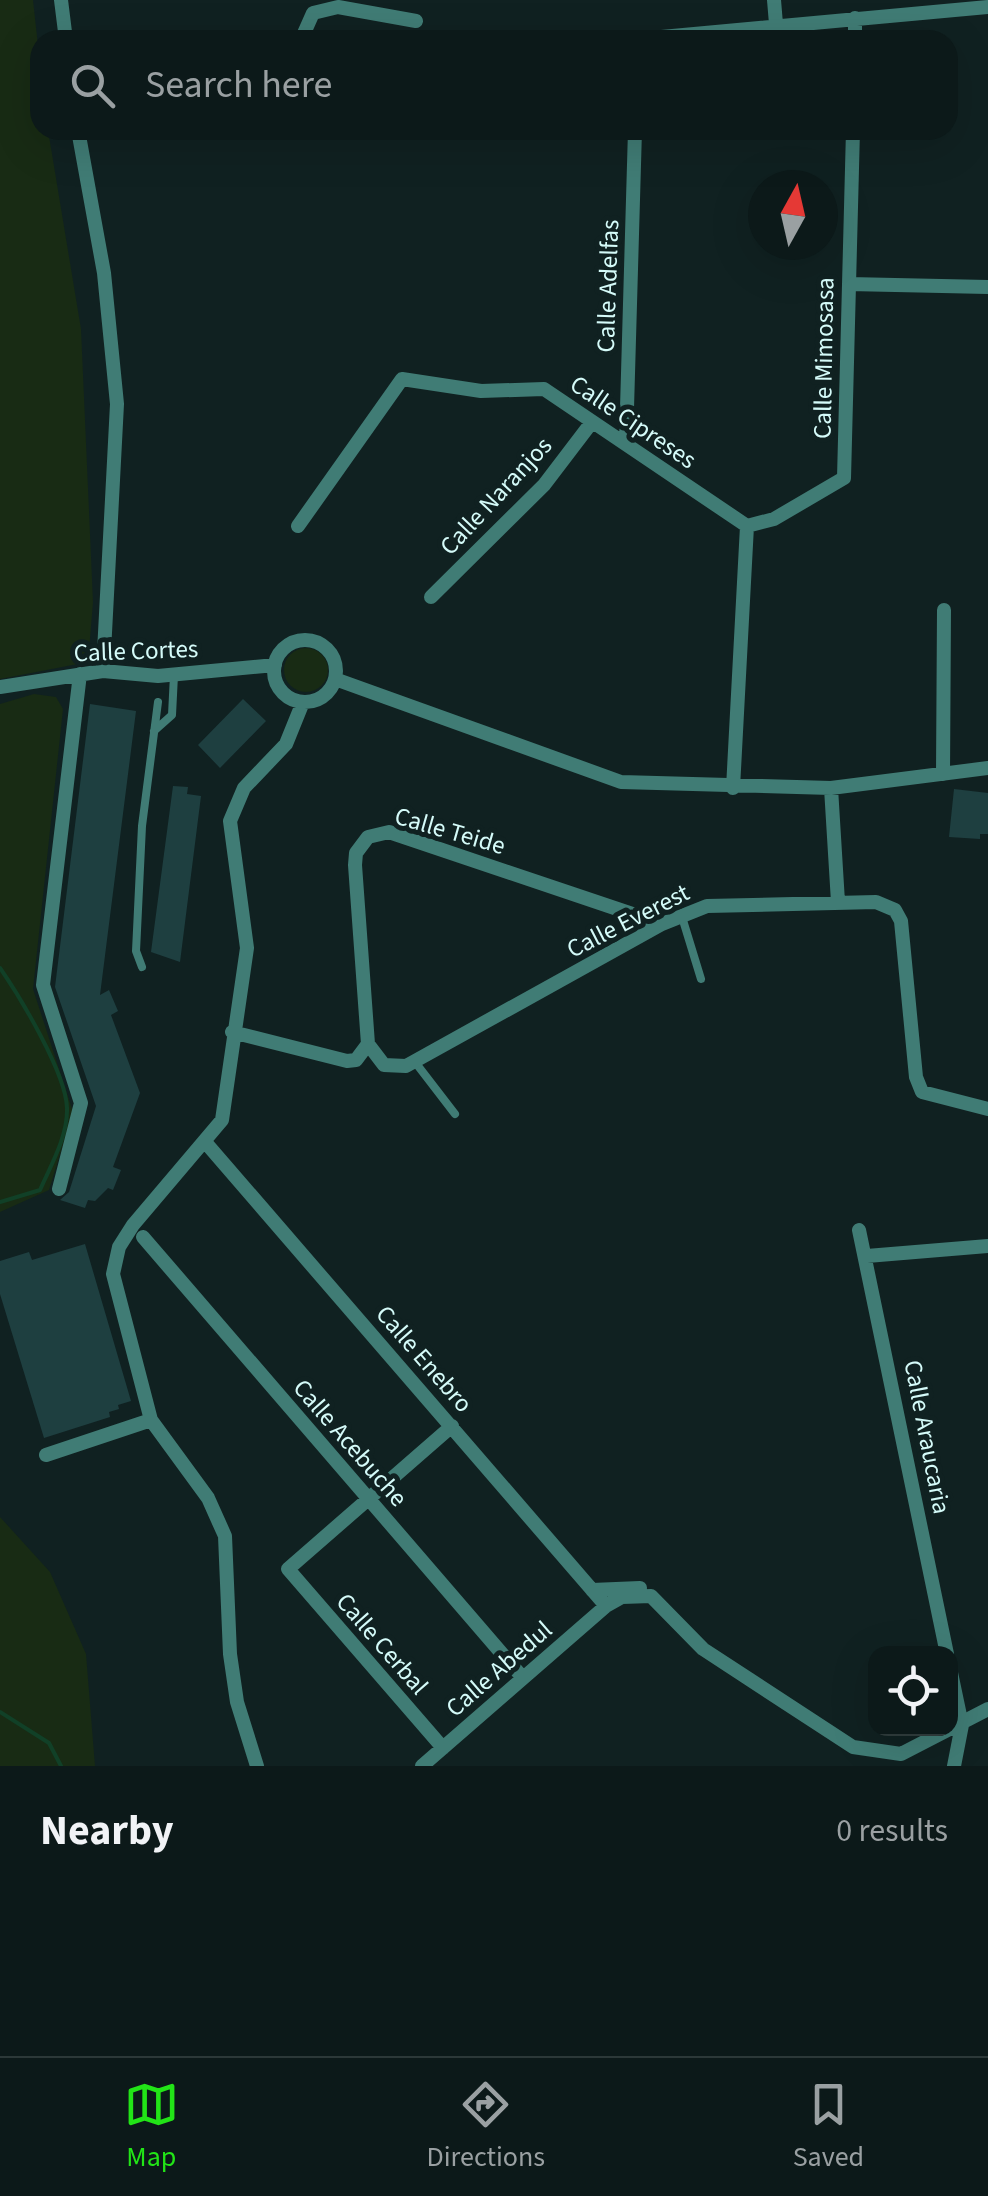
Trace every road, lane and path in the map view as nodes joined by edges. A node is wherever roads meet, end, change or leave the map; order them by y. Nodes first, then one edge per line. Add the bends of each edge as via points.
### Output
1 (61, 0) edge
2 (774, 0) edge
3 (988, 7) edge
4 (855, 18) junction
5 (416, 20) dead end
6 (776, 24) junction
7 (65, 30) edge
8 (305, 30) edge
9 (719, 30) edge
10 (855, 30) edge
11 (80, 140) edge
12 (635, 140) edge
13 (852, 140) edge
14 (848, 284) junction
15 (988, 287) edge
16 (592, 422) junction
17 (626, 442) junction
18 (298, 526) dead end
19 (747, 526) junction
20 (431, 597) dead end
21 (944, 610) dead end
22 (275, 665) junction
23 (103, 670) junction
24 (80, 674) junction
25 (174, 675) junction
26 (335, 680) junction
27 (0, 686) edge
28 (158, 702) dead end
29 (303, 702) junction
30 (154, 731) junction
31 (988, 768) edge
32 (943, 774) junction
33 (734, 788) junction
34 (831, 788) junction
35 (838, 902) junction
36 (682, 916) junction
37 (662, 924) junction
38 (142, 967) dead end
39 (701, 979) dead end
40 (232, 1032) junction
41 (368, 1044) junction
42 (415, 1062) junction
43 (988, 1109) edge
44 (455, 1114) dead end
45 (206, 1143) junction
46 (59, 1190) dead end
47 (859, 1230) dead end
48 (143, 1236) dead end
49 (988, 1246) edge
50 (867, 1256) junction
51 (150, 1420) junction
52 (452, 1426) junction
53 (46, 1454) dead end
54 (369, 1499) junction
55 (592, 1590) junction
56 (651, 1596) junction
57 (606, 1606) junction
58 (946, 1646) edge
59 (523, 1678) junction
60 (958, 1706) edge
61 (988, 1710) edge
62 (962, 1725) junction
63 (443, 1748) junction
64 (257, 1766) edge
65 (422, 1766) edge
66 (954, 1766) edge

1 - 7 street
2 - 6 street
3 - 4 street
4 - 6 street
4 - 10 street
5 - 8 street via 338,8 313,13
6 - 9 street
11 - 23 street via 104,272 117,404
12 - 17 street, Calle Adelfas
13 - 14 street, Calle Mimosasa
14 - 15 street
14 - 19 street, Calle Mimosasa via 844,478 774,519
16 - 17 street, Calle Cipreses
16 - 18 street, Calle Cipreses via 544,390 481,391 402,379
16 - 20 street, Calle Naranjos via 544,484
17 - 19 street, Calle Cipreses
19 - 33 street
21 - 32 street
22 - 25 street, Calle Cortes
22 - 26 street via 290,644 316,642 335,661
22 - 29 street via 284,694
23 - 24 street, Calle Cortes
23 - 25 street, Calle Cortes
24 - 27 street, Calle Cortes
24 - 46 street via 43,984 82,1103
25 - 30 lane via 172,714
26 - 29 street via 320,698
26 - 33 street via 621,782
28 - 30 lane
29 - 40 street via 286,744 244,788 230,820 246,935
30 - 38 lane via 142,826 136,951
31 - 32 street
32 - 34 street
33 - 34 street
34 - 35 street
35 - 36 street, Calle Everest via 708,906
35 - 43 street, Calle Everest via 876,902 898,914 922,1092
36 - 37 street, Calle Everest
36 - 39 lane
37 - 41 street, Calle Teide via 389,832 368,837 355,865
37 - 42 street, Calle Everest
40 - 41 street via 347,1061
40 - 45 street via 222,1120
41 - 42 street via 384,1066
42 - 44 lane
45 - 51 street via 133,1225 119,1246 113,1274
45 - 52 street, Calle Enebro
47 - 50 street, Calle Araucaria
48 - 54 street, Calle Acebuche
49 - 50 street
50 - 58 street, Calle Araucaria
51 - 53 street
51 - 64 street via 208,1498 225,1536 230,1654
52 - 54 street
52 - 55 street, Calle Enebro
54 - 59 street, Calle Acebuche
54 - 63 street, Calle Cerbal via 288,1568
55 - 56 street via 630,1586
55 - 57 street, Calle Enebro
56 - 57 street via 622,1597
56 - 62 street via 703,1649 841,1742 901,1754
57 - 59 street, Calle Abedul
59 - 63 street, Calle Abedul
60 - 62 street
61 - 62 street
62 - 66 street
63 - 65 street, Calle Abedul

